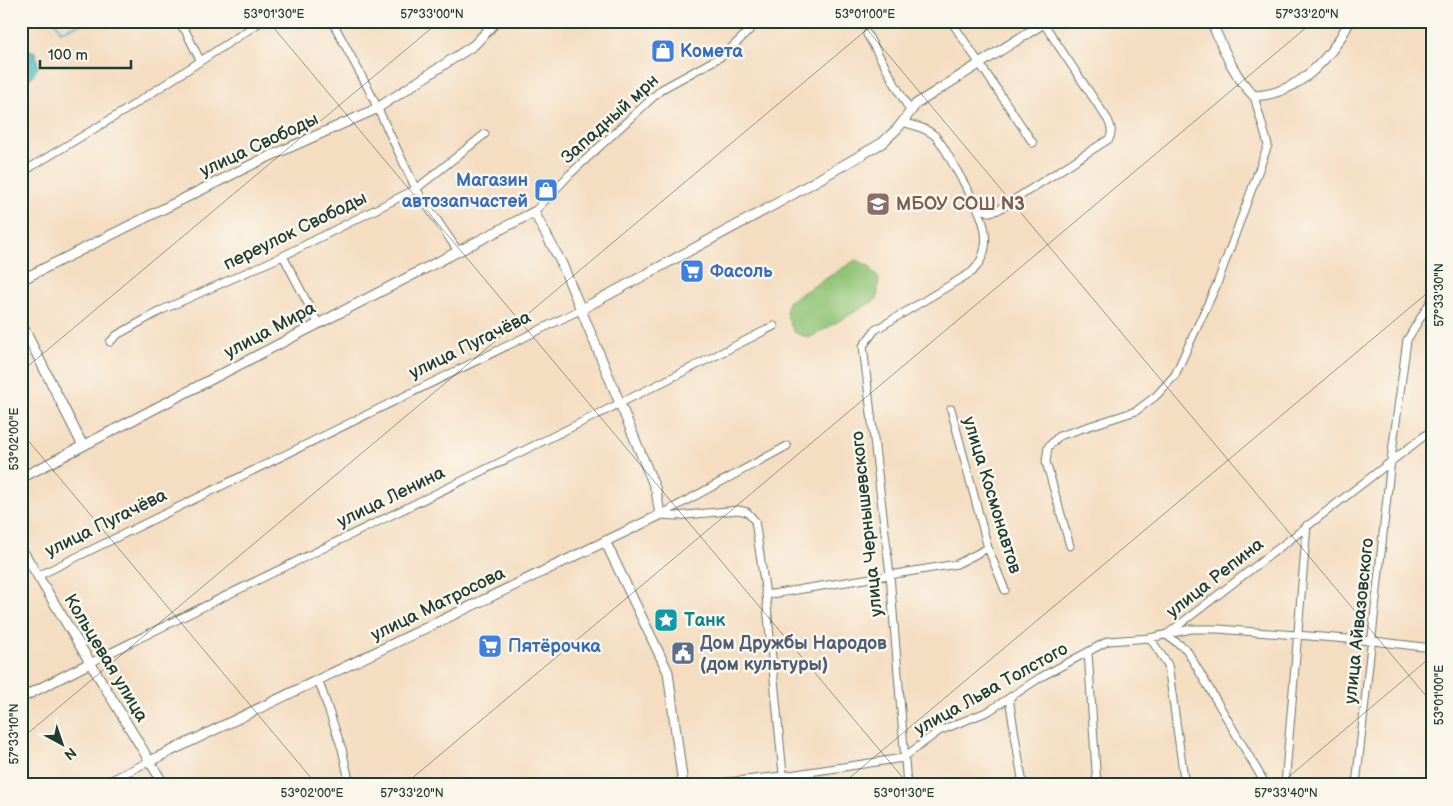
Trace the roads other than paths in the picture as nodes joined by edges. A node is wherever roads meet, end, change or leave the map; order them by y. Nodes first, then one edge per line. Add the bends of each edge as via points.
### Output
1 (176, 21) edge
2 (262, 21) edge
3 (332, 21) edge
4 (497, 21) edge
5 (759, 21) edge
6 (952, 21) edge
7 (1211, 21) edge
8 (1350, 21) edge
9 (1044, 22) edge
10 (867, 34) dead end
11 (200, 60) junction
12 (980, 64) junction
13 (1254, 96) junction
14 (376, 109) junction
15 (910, 111) junction
16 (902, 122) junction
17 (485, 134) dead end
18 (1033, 143) dead end
19 (21, 173) edge
20 (416, 189) junction
21 (976, 206) junction
22 (534, 212) junction
23 (458, 251) junction
24 (283, 256) junction
25 (21, 280) edge
26 (1432, 300) edge
27 (582, 309) junction
28 (21, 323) edge
29 (318, 323) junction
30 (774, 326) dead end
31 (110, 342) dead end
32 (622, 404) junction
33 (951, 409) dead end
34 (1432, 430) edge
35 (83, 446) junction
36 (787, 446) dead end
37 (1391, 460) junction
38 (21, 478) edge
39 (660, 515) junction
40 (1307, 525) junction
41 (604, 541) junction
42 (1070, 546) dead end
43 (21, 548) edge
44 (988, 548) junction
45 (890, 575) junction
46 (38, 576) junction
47 (1005, 590) dead end
48 (766, 595) junction
49 (1166, 635) junction
50 (1298, 635) junction
51 (1150, 638) junction
52 (1373, 641) junction
53 (1432, 648) edge
54 (1088, 652) junction
55 (90, 664) junction
56 (318, 679) junction
57 (21, 698) edge
58 (1009, 698) junction
59 (904, 758) junction
60 (150, 761) junction
61 (783, 776) junction
62 (100, 785) edge
63 (164, 785) edge
64 (350, 785) edge
65 (682, 785) edge
66 (698, 785) edge
67 (784, 785) edge
68 (907, 785) edge
69 (1022, 785) edge
70 (1097, 785) edge
71 (1185, 785) edge
72 (1266, 785) edge
73 (1285, 785) edge
74 (1356, 785) edge

1 - 11 street
2 - 11 street
3 - 14 street
4 - 14 street, улица Свободы via 474,45
5 - 22 street, Западный мрн via 724,55 662,89
6 - 12 street
7 - 13 street via 1229,61
8 - 13 street via 1332,51 1304,78 1280,90
9 - 12 street, улица Пугачёва
9 - 21 street via 1108,120 1112,128 1109,139 998,210 989,212
10 - 15 street
11 - 19 street via 124,111
12 - 15 street, улица Пугачёва
12 - 18 street
13 - 42 street via 1268,146 1217,284 1175,375 1156,396 1136,411 1059,436 1048,447 1046,462
14 - 20 street
14 - 25 street, улица Свободы via 257,162
15 - 16 street, улица Пугачёва
16 - 21 street via 934,135
16 - 27 street, улица Пугачёва via 882,143
17 - 20 street, переулок Свободы
20 - 23 street
20 - 24 street, переулок Свободы
21 - 45 street, улица Чернышевского via 986,238 984,254 977,267 875,330 862,351
22 - 23 street, улица Мира
22 - 27 street
23 - 29 street, улица Мира
24 - 29 street
24 - 31 street, переулок Свободы via 162,310
26 - 37 street via 1407,340
27 - 32 street
27 - 46 street, улица Пугачёва
28 - 35 street
29 - 35 street, улица Мира
30 - 32 street, улица Ленина
32 - 39 street via 656,490
32 - 55 street, улица Ленина via 264,576
33 - 44 street, улица Космонавтов
34 - 37 street, улица Репина
35 - 38 street, улица Мира
36 - 39 street, улица Матросова
37 - 40 street, улица Репина
37 - 52 street, улица Айвазовского
39 - 41 street, улица Матросова
39 - 48 street via 738,510 752,516 757,527
40 - 49 street, улица Репина
40 - 50 street
41 - 56 street, улица Матросова
41 - 65 street via 668,672
43 - 46 street, Кольцевая улица
44 - 45 street via 963,563
44 - 47 street, улица Космонавтов
45 - 48 street
45 - 59 street, улица Чернышевского
46 - 55 street, Кольцевая улица
48 - 61 street
49 - 50 street, улица Льва Толстого via 1218,629
49 - 51 street, улица Льва Толстого
49 - 72 street, улица Репина via 1186,648
50 - 52 street, улица Льва Толстого
50 - 73 street
51 - 54 street, улица Льва Толстого via 1108,641
51 - 71 street via 1168,665
52 - 53 street, улица Льва Толстого
52 - 74 street, улица Айвазовского
54 - 58 street, улица Льва Толстого
54 - 70 street
55 - 57 street, улица Ленина
55 - 60 street, Кольцевая улица
56 - 60 street, улица Матросова
56 - 64 street via 342,749
58 - 59 street, улица Льва Толстого via 989,711 939,731
58 - 69 street
59 - 61 street, улица Льва Толстого
59 - 68 street, улица Чернышевского
60 - 62 street, улица Матросова
60 - 63 street, Кольцевая улица
61 - 66 street, улица Льва Толстого
61 - 67 street

